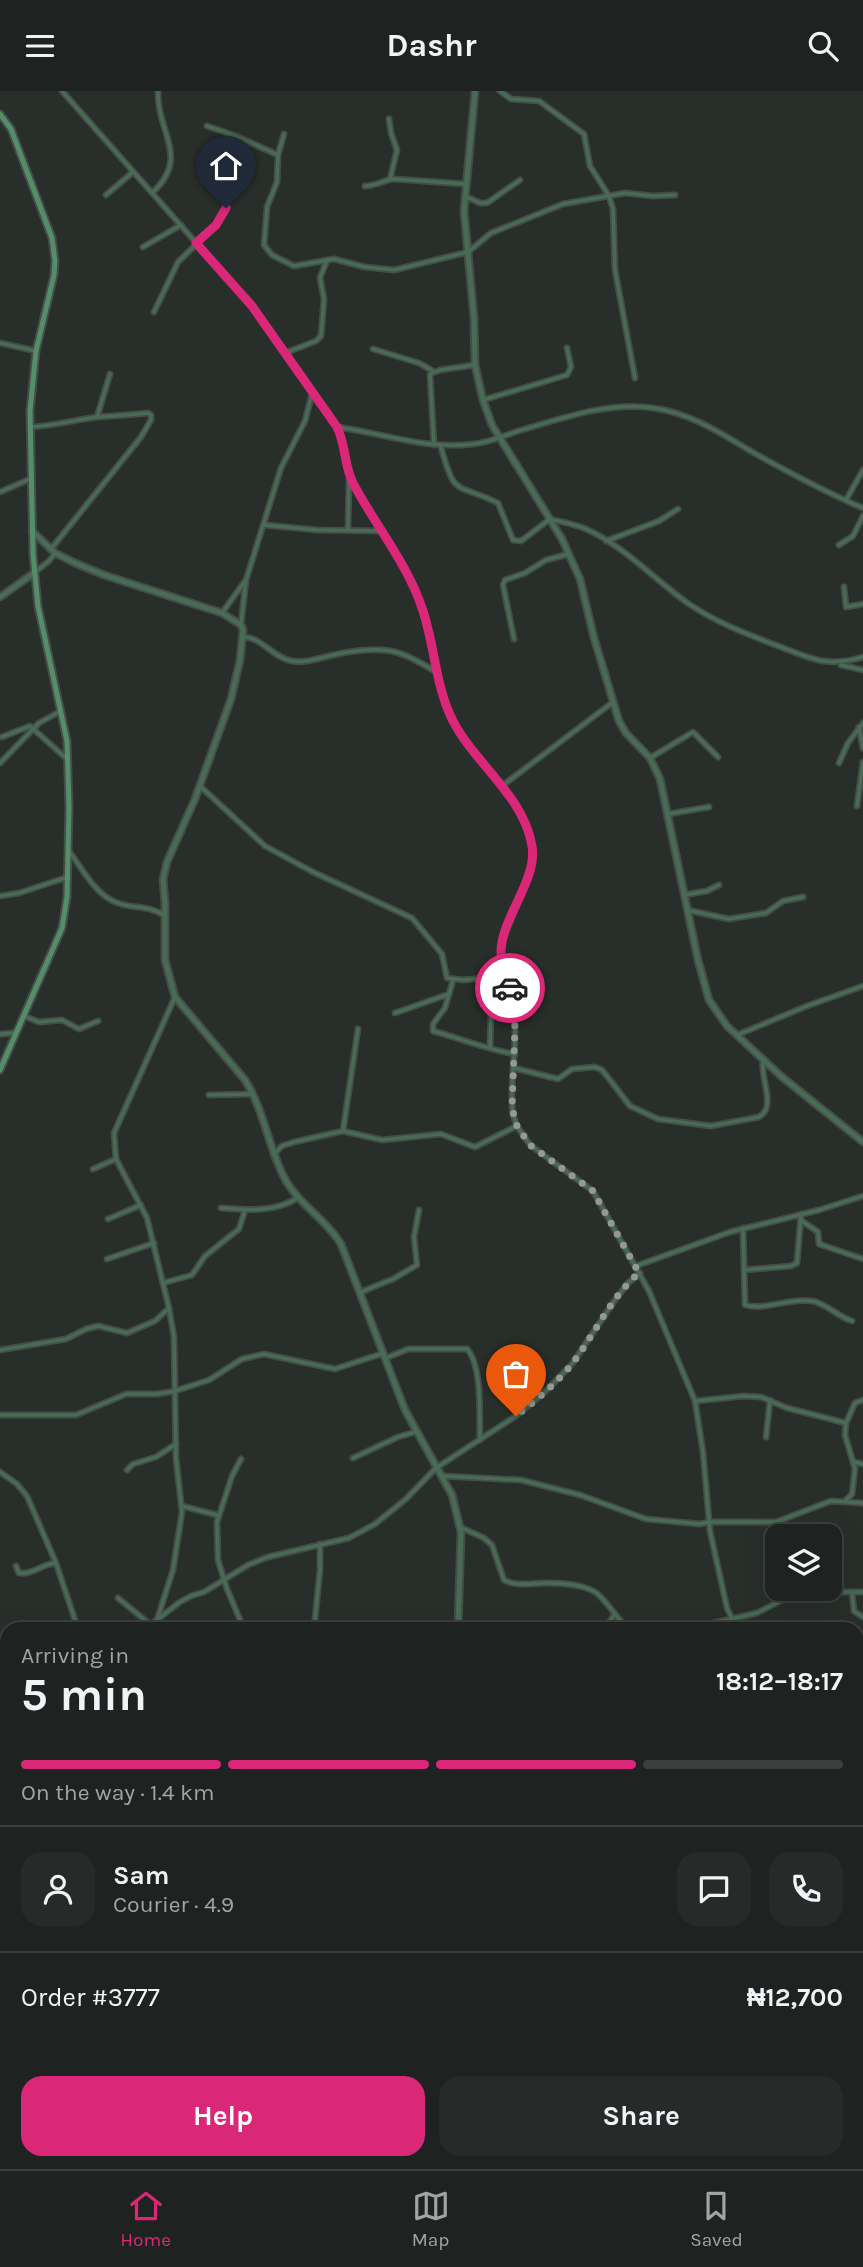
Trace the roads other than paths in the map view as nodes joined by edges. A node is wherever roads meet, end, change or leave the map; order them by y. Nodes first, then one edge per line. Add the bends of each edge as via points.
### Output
1 (62, 91) edge
2 (158, 91) edge
3 (475, 91) edge
4 (500, 91) edge
5 (0, 114) edge
6 (389, 119) dead end
7 (207, 126) dead end
8 (284, 134) dead end
9 (278, 155) junction
10 (133, 172) junction
11 (390, 179) junction
12 (520, 180) dead end
13 (466, 184) junction
14 (365, 186) dead end
15 (152, 193) junction
16 (106, 195) dead end
17 (675, 195) dead end
18 (465, 196) junction
19 (608, 196) junction
20 (226, 208) dead end
21 (181, 225) junction
22 (196, 243) junction
23 (143, 247) dead end
24 (468, 252) junction
25 (327, 260) junction
26 (154, 312) dead end
27 (0, 343) edge
28 (567, 348) dead end
29 (373, 349) dead end
30 (36, 351) junction
31 (285, 353) junction
32 (475, 365) junction
33 (433, 371) junction
34 (110, 374) dead end
35 (635, 378) dead end
36 (313, 394) junction
37 (483, 400) junction
38 (97, 417) junction
39 (30, 427) junction
40 (337, 427) junction
41 (499, 437) junction
42 (434, 445) junction
43 (441, 446) junction
44 (863, 470) edge
45 (349, 475) junction
46 (31, 479) junction
47 (0, 492) edge
48 (846, 500) junction
49 (863, 508) edge
50 (678, 509) dead end
51 (863, 516) edge
52 (550, 519) junction
53 (265, 525) junction
54 (348, 529) junction
55 (32, 531) junction
56 (383, 531) junction
57 (606, 541) junction
58 (839, 545) dead end
59 (53, 551) junction
60 (569, 554) junction
61 (34, 573) junction
62 (246, 580) junction
63 (845, 587) dead end
64 (0, 597) edge
65 (863, 604) edge
66 (222, 613) junction
67 (241, 625) junction
68 (244, 636) junction
69 (514, 639) dead end
70 (863, 657) edge
71 (836, 663) junction
72 (863, 670) edge
73 (436, 672) junction
74 (613, 702) junction
75 (61, 711) junction
76 (861, 725) edge
77 (35, 728) junction
78 (2, 737) dead end
79 (863, 748) edge
80 (718, 757) dead end
81 (650, 758) junction
82 (68, 761) junction
83 (863, 762) edge
84 (0, 763) edge
85 (839, 763) dead end
86 (199, 785) junction
87 (502, 786) junction
88 (857, 806) dead end
89 (709, 807) dead end
90 (668, 814) junction
91 (68, 850) junction
92 (68, 877) junction
93 (719, 885) dead end
94 (684, 895) junction
95 (0, 896) edge
96 (803, 897) dead end
97 (687, 910) junction
98 (166, 916) junction
99 (506, 976) junction
100 (492, 978) junction
101 (453, 980) junction
102 (863, 986) edge
103 (449, 994) junction
104 (175, 997) junction
105 (513, 1009) junction
106 (395, 1013) dead end
107 (491, 1014) junction
108 (24, 1016) junction
109 (99, 1021) dead end
110 (358, 1029) dead end
111 (17, 1033) junction
112 (0, 1034) edge
113 (737, 1035) junction
114 (490, 1047) junction
115 (515, 1054) junction
116 (764, 1060) junction
117 (514, 1068) junction
118 (0, 1070) edge
119 (254, 1094) junction
120 (209, 1095) dead end
121 (517, 1126) junction
122 (344, 1131) junction
123 (863, 1142) edge
124 (275, 1153) junction
125 (116, 1159) junction
126 (93, 1169) dead end
127 (863, 1196) edge
128 (299, 1197) junction
129 (141, 1205) junction
130 (220, 1208) dead end
131 (245, 1210) junction
132 (419, 1210) dead end
133 (801, 1214) junction
134 (108, 1219) dead end
135 (801, 1220) junction
136 (743, 1228) junction
137 (154, 1243) junction
138 (107, 1259) dead end
139 (863, 1259) edge
140 (636, 1266) junction
141 (744, 1270) junction
142 (639, 1273) junction
143 (163, 1283) junction
144 (361, 1293) junction
145 (169, 1308) junction
146 (852, 1321) dead end
147 (0, 1350) edge
148 (385, 1356) junction
149 (175, 1391) junction
150 (770, 1400) junction
151 (863, 1400) edge
152 (695, 1401) junction
153 (0, 1415) edge
154 (846, 1423) junction
155 (415, 1432) junction
156 (766, 1437) dead end
157 (480, 1440) junction
158 (176, 1444) junction
159 (353, 1458) dead end
160 (241, 1459) dead end
161 (854, 1462) junction
162 (863, 1464) edge
163 (436, 1468) junction
164 (127, 1470) dead end
165 (0, 1472) edge
166 (442, 1476) junction
167 (844, 1501) junction
168 (863, 1503) edge
169 (182, 1506) junction
170 (217, 1515) junction
171 (709, 1522) junction
172 (460, 1527) junction
173 (320, 1544) junction
174 (56, 1563) junction
175 (16, 1566) dead end
176 (225, 1579) junction
177 (852, 1592) junction
178 (863, 1592) edge
179 (118, 1598) dead end
180 (614, 1615) junction
181 (863, 1617) edge
182 (158, 1619) junction
183 (731, 1619) junction
184 (76, 1622) edge
185 (147, 1622) edge
186 (156, 1622) edge
187 (241, 1622) edge
188 (315, 1622) edge
189 (458, 1622) edge
190 (610, 1622) edge
191 (621, 1622) edge
192 (718, 1622) edge
193 (733, 1622) edge

1 - 10 street
2 - 15 street via 172,161 167,177
3 - 13 street
4 - 19 street via 511,99 538,101 584,134 590,166
5 - 30 main road via 11,129 52,238 54,275
6 - 11 street via 397,150
7 - 9 street
8 - 9 street
9 - 25 street via 265,249 294,265
10 - 15 street
10 - 16 street
11 - 13 street
11 - 14 street
12 - 18 street via 487,204
13 - 18 street
15 - 21 street
17 - 19 street
18 - 24 street
19 - 24 street via 541,212 491,233
19 - 35 street via 613,209 619,301
20 - 22 street
21 - 22 street
21 - 23 street
22 - 26 street via 172,272
22 - 31 street via 252,306
24 - 25 street via 394,270
24 - 32 street
25 - 31 street via 320,278 324,299 321,336
27 - 30 street
28 - 37 street via 571,367 567,375
29 - 33 street
30 - 39 main road
31 - 36 street
32 - 33 street
32 - 37 street
33 - 42 street via 429,377
34 - 38 street
36 - 40 street
36 - 53 street via 305,421 281,467
37 - 41 street
38 - 39 street
38 - 59 street via 151,415 151,420
39 - 46 main road
40 - 42 street
40 - 45 street
41 - 43 street
41 - 48 street via 581,414 655,408 705,424
41 - 52 street
42 - 43 street
43 - 52 street via 452,482 498,503 513,540 522,541
44 - 48 street
45 - 54 street
45 - 56 street
46 - 47 street
46 - 55 main road
48 - 49 street
50 - 57 street
51 - 58 street via 853,536
52 - 57 street
52 - 60 street
53 - 54 street
53 - 62 street
54 - 56 street
55 - 59 street
55 - 61 main road
56 - 73 street via 421,605
57 - 71 street via 712,618 790,651
59 - 61 street
59 - 66 street via 104,575
60 - 69 street via 505,580
60 - 74 street via 583,587
61 - 64 street
61 - 75 main road
62 - 66 street
62 - 67 street
63 - 65 street via 846,607
66 - 67 street
67 - 68 street
68 - 73 street via 293,662 387,650
68 - 86 street via 231,699
70 - 71 street
71 - 72 street
73 - 87 street via 453,722
74 - 81 street via 622,729
74 - 87 street
75 - 77 street
75 - 82 main road
76 - 79 street
76 - 85 street
77 - 78 street via 25,727
77 - 82 street
77 - 84 street
80 - 81 street via 694,732
81 - 90 street
82 - 91 main road
83 - 88 street
86 - 98 street via 164,871
86 - 101 street via 265,846 412,918 437,946 445,974
87 - 99 street via 524,822 533,853 502,942
89 - 90 street
90 - 94 street
91 - 92 main road
91 - 98 street via 111,901 152,908
92 - 95 street
92 - 108 main road via 62,928
93 - 94 street
94 - 97 street
96 - 97 street via 783,901 765,913 729,919
97 - 113 street via 709,1000
98 - 104 street via 165,960
99 - 100 street
99 - 105 street
100 - 101 street
100 - 107 street
101 - 103 street
102 - 113 street
103 - 106 street
103 - 114 street via 433,1031
104 - 119 street
104 - 125 street via 116,1125
105 - 107 street
105 - 115 street
107 - 114 street
108 - 109 street via 39,1022 62,1020 79,1029
108 - 111 main road
110 - 122 street
111 - 112 street
111 - 118 main road
113 - 116 street
114 - 115 street
115 - 117 street
116 - 117 street via 765,1114 711,1126 658,1119 638,1111 595,1067 572,1069 558,1079
116 - 123 street
117 - 121 street via 512,1108
119 - 120 street
119 - 124 street
121 - 122 street via 475,1147 440,1134 382,1140
121 - 140 street via 530,1145 593,1191
122 - 124 street via 294,1142
124 - 128 street via 284,1177
125 - 126 street
125 - 129 street
127 - 133 street
128 - 131 street via 277,1208
128 - 144 street via 337,1237
129 - 134 street
129 - 137 street
130 - 131 street
131 - 143 street via 239,1229 205,1256 192,1275
132 - 144 street via 414,1237 417,1265
133 - 135 street
133 - 136 street
135 - 139 street via 818,1232 819,1244
135 - 141 street via 794,1265
136 - 140 street
136 - 141 street
137 - 138 street
137 - 143 street
140 - 142 street
141 - 146 street via 744,1305 813,1301
142 - 152 street
142 - 157 street via 572,1364 516,1416
143 - 145 street
144 - 148 street
145 - 147 street via 155,1321 127,1333 98,1326 66,1339
145 - 149 street
148 - 149 street via 334,1369 253,1355 209,1380
148 - 155 street
148 - 157 street via 408,1349 467,1349 476,1368
149 - 153 street via 126,1394 76,1415
149 - 158 street
150 - 152 street via 744,1396
150 - 154 street
150 - 156 street
151 - 154 street via 855,1403
152 - 171 street
154 - 161 street via 846,1443
155 - 159 street
155 - 163 street
157 - 163 street
158 - 164 street
158 - 169 street
160 - 170 street
161 - 162 street
161 - 167 street via 852,1494
163 - 166 street
163 - 173 street via 375,1524 349,1538
165 - 174 street via 27,1496
166 - 171 street via 521,1480 646,1519
166 - 172 street
167 - 168 street
167 - 171 street via 813,1506 776,1522
169 - 170 street
169 - 182 street via 173,1570
170 - 176 street via 218,1560
171 - 183 street
172 - 180 street via 492,1545 504,1580 584,1588 597,1593
172 - 189 street
173 - 176 street via 268,1557
173 - 188 street
174 - 175 street via 29,1573 19,1573
174 - 184 street
176 - 182 street via 191,1595
176 - 187 street
177 - 178 street
177 - 181 street via 854,1611
177 - 183 street via 792,1595 757,1613
179 - 185 street
180 - 190 street
180 - 191 street
182 - 186 street
183 - 192 street
183 - 193 street

